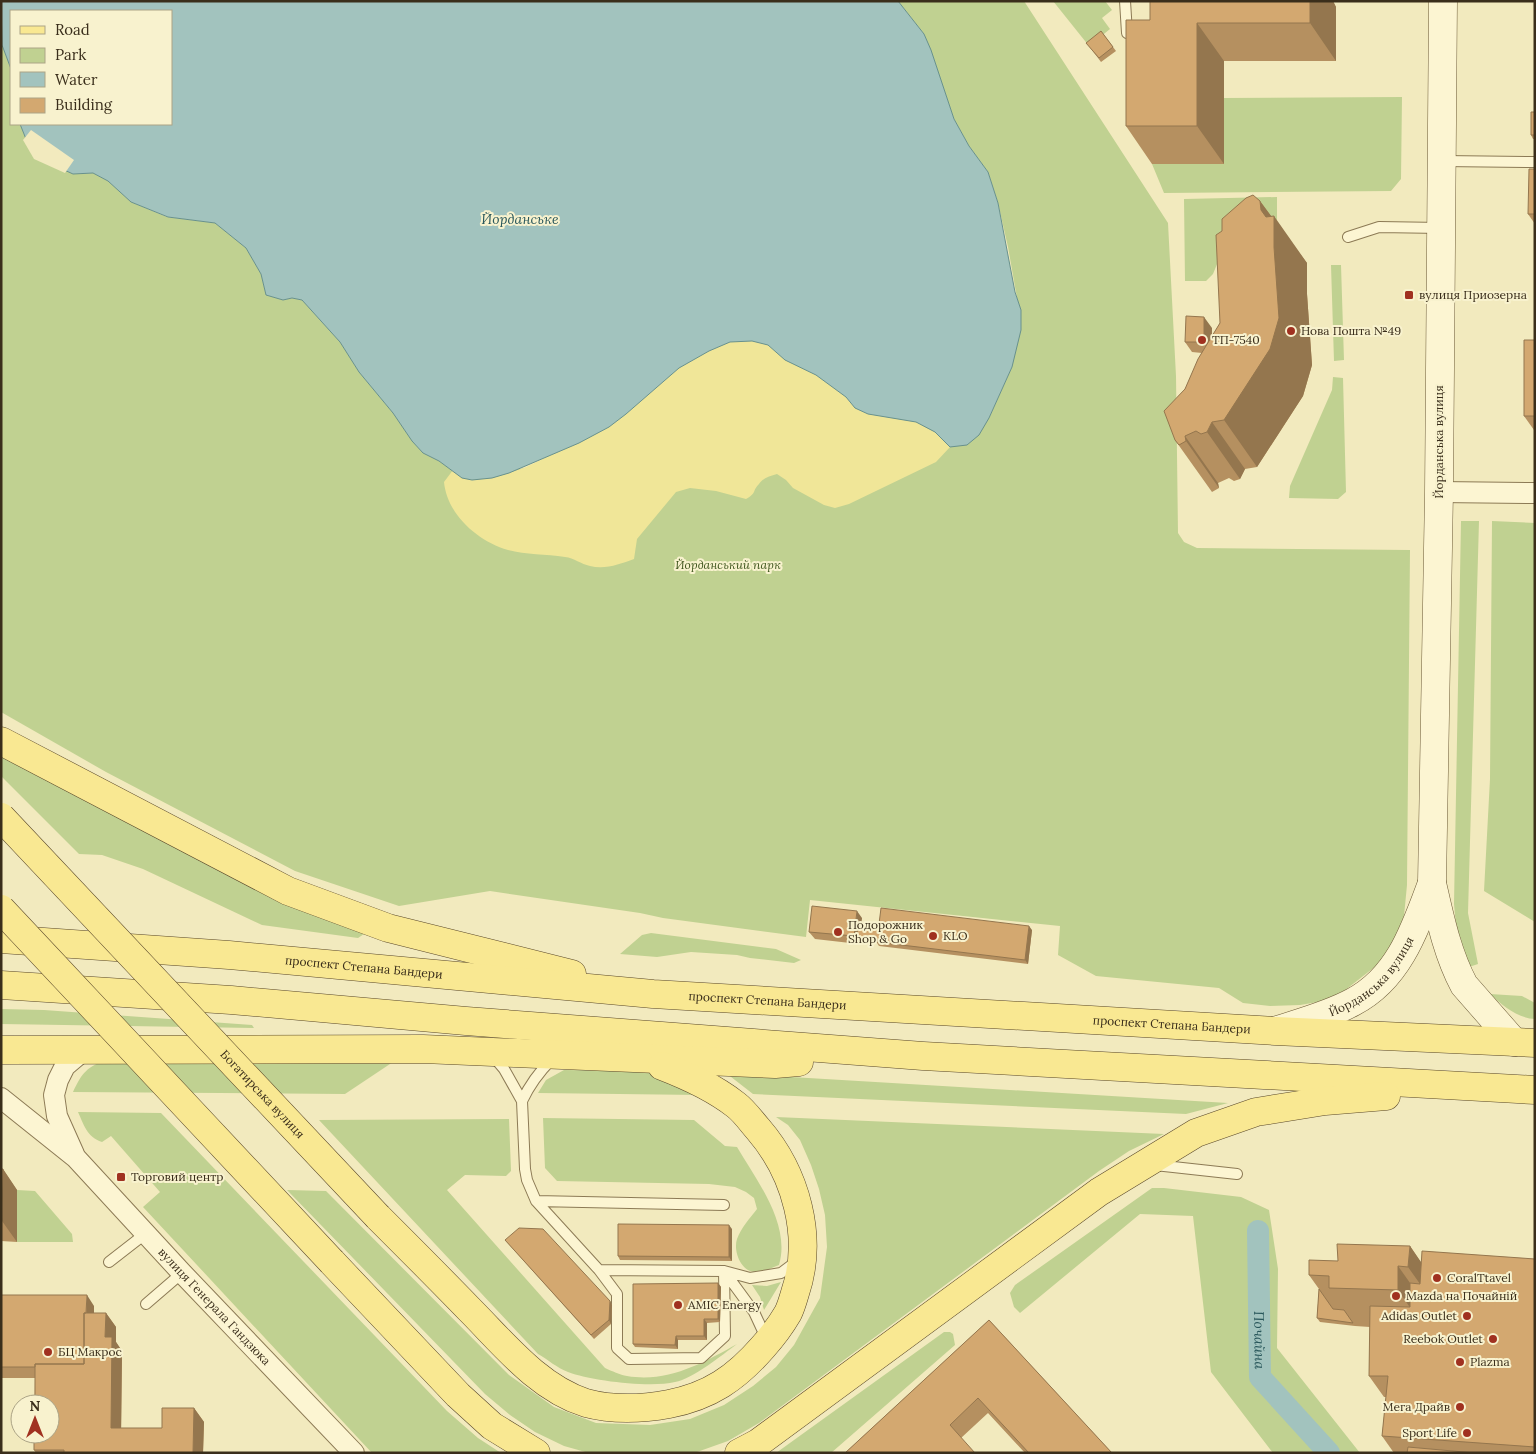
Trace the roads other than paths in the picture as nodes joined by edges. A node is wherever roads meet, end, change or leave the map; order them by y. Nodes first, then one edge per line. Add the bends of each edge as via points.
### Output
1 (1125, 1) edge
2 (1443, 1) edge
3 (1127, 46) edge
4 (1442, 160) junction
5 (1535, 162) edge
6 (1442, 228) junction
7 (1348, 237) dead end
8 (1439, 492) junction
9 (1535, 493) edge
10 (1, 741) edge
11 (1, 817) edge
12 (1432, 883) junction
13 (1, 909) edge
14 (1, 939) edge
15 (1, 985) edge
16 (653, 994) junction
17 (1275, 1031) junction
18 (1525, 1043) edge
19 (1, 1050) edge
20 (84, 1050) junction
21 (490, 1052) junction
22 (557, 1055) junction
23 (923, 1056) junction
24 (642, 1058) junction
25 (1535, 1090) edge
26 (1, 1098) edge
27 (522, 1100) junction
28 (76, 1158) junction
29 (1144, 1164) junction
30 (1237, 1174) dead end
31 (536, 1201) junction
32 (724, 1205) dead end
33 (145, 1234) junction
34 (803, 1257) junction
35 (109, 1262) dead end
36 (599, 1270) junction
37 (724, 1271) junction
38 (182, 1273) junction
39 (146, 1304) dead end
40 (768, 1342) junction
41 (354, 1453) edge
42 (536, 1453) edge
43 (739, 1453) edge

1 - 3 lane
2 - 4 main road, Йорданська вулиця
4 - 5 lane
4 - 6 main road, Йорданська вулиця
6 - 7 lane via 1379,227
6 - 8 main road, Йорданська вулиця
8 - 9 street
8 - 12 main road, Йорданська вулиця
10 - 16 main road via 288,891 388,928
11 - 40 main road, Богатирська вулиця, bridge via 378,1217 527,1367 556,1389 586,1402 615,1408 651,1407 685,1401 718,1388 746,1367
12 - 17 main road, Йорданська вулиця via 1416,928 1393,968 1375,987 1354,1002
12 - 18 main road, Йорданська вулиця via 1446,942 1464,985
13 - 42 main road, bridge via 458,1395 492,1426
14 - 16 main road, проспект Степана Бандери via 229,955
15 - 23 main road via 231,1000 466,1022
16 - 17 main road, проспект Степана Бандери
17 - 18 main road, проспект Степана Бандери
19 - 20 main road
20 - 21 main road via 424,1049
20 - 28 street, вулиця Генерала Гандзюка via 65,1066 54,1095 57,1116
21 - 22 main road
21 - 27 lane
22 - 24 main road
22 - 27 lane via 539,1072
23 - 24 main road via 775,1064
23 - 25 main road
24 - 34 main road, Богатирська вулиця via 710,1087 738,1106 771,1144 786,1171 796,1200
25 - 29 main road via 1325,1100 1256,1112 1196,1133
26 - 28 street, вулиця Генерала Гандзюка
27 - 31 lane via 527,1180
28 - 33 street, вулиця Генерала Гандзюка
29 - 30 lane
29 - 43 main road via 1076,1209 758,1443
31 - 32 lane
31 - 36 lane
33 - 35 lane
33 - 38 street, вулиця Генерала Гандзюка
34 - 37 lane via 781,1273 750,1278
34 - 40 main road, Богатирська вулиця via 789,1312
36 - 37 lane
36 - 37 lane via 617,1294 618,1348 629,1359 701,1358 725,1336
37 - 40 lane via 754,1312
38 - 39 lane
38 - 41 street, вулиця Генерала Гандзюка

